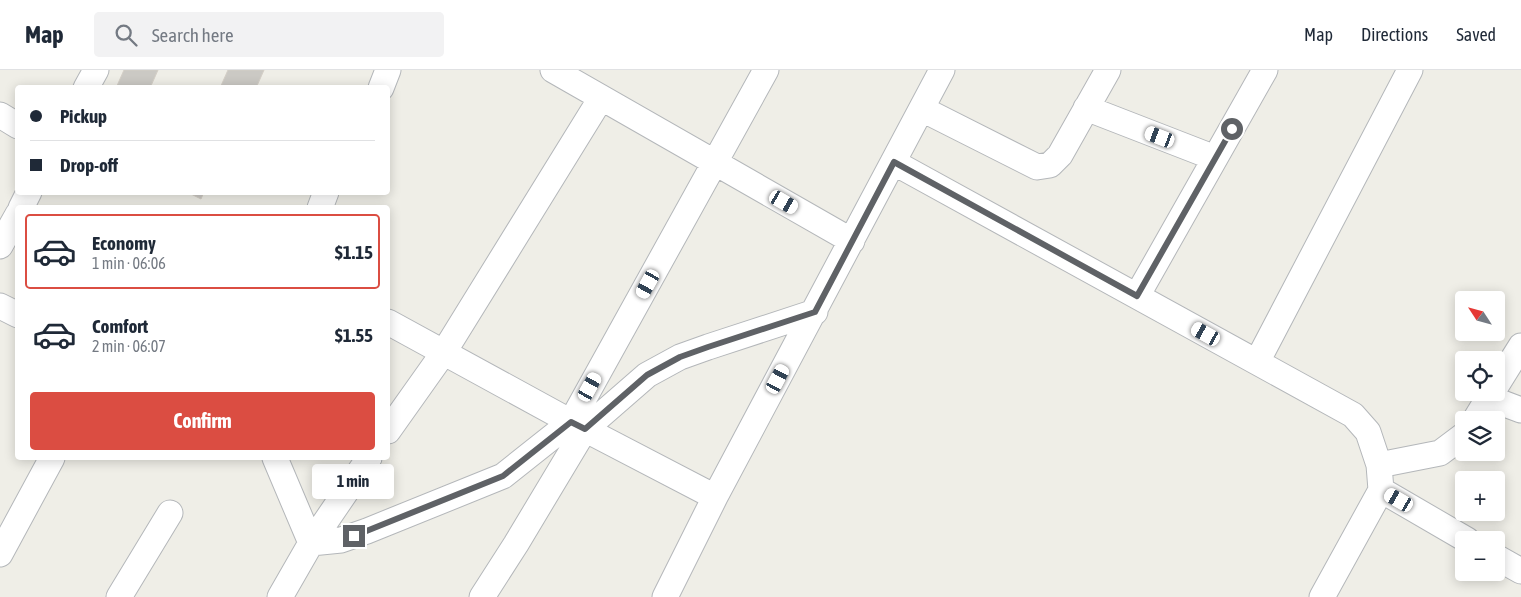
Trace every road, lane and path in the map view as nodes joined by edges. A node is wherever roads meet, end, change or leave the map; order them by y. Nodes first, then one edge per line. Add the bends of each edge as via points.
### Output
1 (96, 70) edge
2 (388, 70) edge
3 (553, 70) edge
4 (766, 70) edge
5 (942, 70) edge
6 (1108, 70) edge
7 (1265, 70) edge
8 (1410, 70) edge
9 (88, 85) edge
10 (381, 85) edge
11 (601, 98) junction
12 (1086, 108) junction
13 (922, 110) junction
14 (0, 116) edge
15 (15, 124) edge
16 (1215, 158) junction
17 (894, 162) junction
18 (715, 163) junction
19 (15, 219) edge
20 (852, 241) junction
21 (0, 246) edge
22 (1137, 296) junction
23 (0, 306) edge
24 (815, 312) junction
25 (15, 314) edge
26 (390, 323) edge
27 (1521, 346) edge
28 (444, 352) junction
29 (1257, 362) junction
30 (1505, 371) edge
31 (1505, 400) edge
32 (1521, 410) edge
33 (578, 425) junction
34 (390, 428) edge
35 (1455, 442) edge
36 (51, 460) edge
37 (276, 460) edge
38 (368, 460) edge
39 (1379, 465) junction
40 (1382, 490) junction
41 (715, 498) junction
42 (170, 513) dead end
43 (6, 529) edge
44 (1455, 533) edge
45 (311, 543) junction
46 (0, 554) edge
47 (1505, 562) edge
48 (1521, 571) edge
49 (119, 597) edge
50 (280, 597) edge
51 (482, 597) edge
52 (665, 597) edge
53 (1322, 597) edge

1 - 9 street
2 - 10 street
3 - 11 street
4 - 18 street
5 - 13 street
6 - 12 street
7 - 16 street
8 - 29 street
11 - 18 street
11 - 28 street
12 - 13 street via 1060,155 1050,165 1037,167
12 - 16 street
13 - 17 street
14 - 15 street
16 - 22 street
17 - 20 street
17 - 22 street
18 - 20 street
18 - 33 street
19 - 21 street
20 - 24 street
22 - 29 street
23 - 25 street
24 - 33 street via 680,357 647,375
24 - 41 street
26 - 28 street
27 - 30 street
28 - 33 street
28 - 34 street
29 - 39 street via 1353,415 1368,432
31 - 32 street
33 - 41 street
33 - 45 street via 503,476 376,528 341,540
33 - 51 street via 516,544
35 - 39 street via 1440,453
36 - 43 street
37 - 45 street
38 - 45 street
39 - 40 street
40 - 44 street
40 - 53 street
41 - 52 street
42 - 49 street
43 - 46 street
45 - 50 street
47 - 48 street

